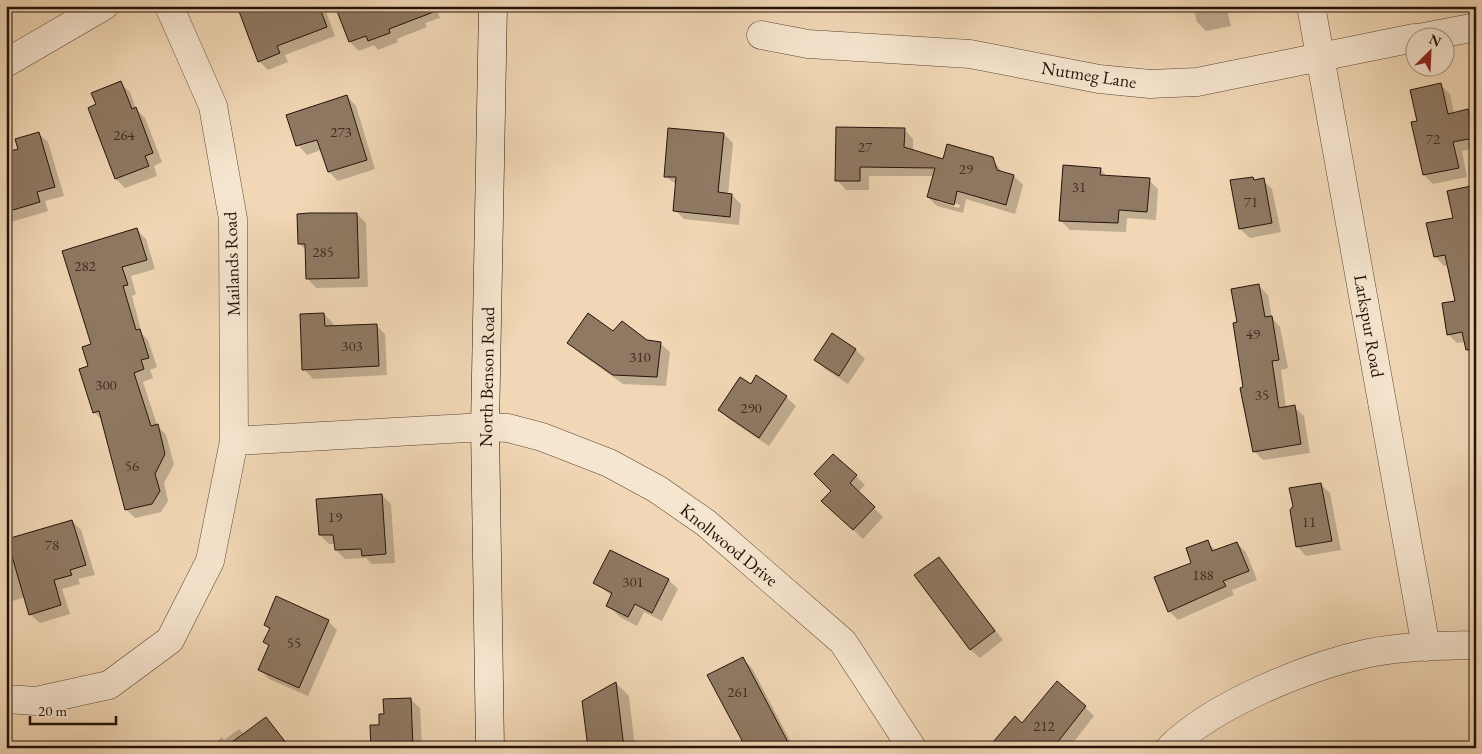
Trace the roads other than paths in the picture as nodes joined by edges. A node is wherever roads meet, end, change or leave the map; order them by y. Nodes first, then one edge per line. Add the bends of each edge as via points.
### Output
1 (104, 6) edge
2 (169, 6) edge
3 (494, 6) edge
4 (1311, 6) edge
5 (1476, 27) edge
6 (1454, 31) edge
7 (761, 35) dead end
8 (1404, 40) edge
9 (1321, 56) junction
10 (6, 63) edge
11 (485, 427) junction
12 (234, 442) junction
13 (1476, 645) edge
14 (1426, 647) junction
15 (6, 699) edge
16 (490, 748) edge
17 (912, 748) edge
18 (1170, 748) edge

1 - 10 street
2 - 12 street, Mailands Road via 213,106 233,219
3 - 11 street, North Benson Road
4 - 9 street, Larkspur Road
5 - 6 street
7 - 9 street, Nutmeg Lane via 808,44 970,54 1098,79 1150,84 1197,82
8 - 9 street, Nutmeg Lane
9 - 14 street, Larkspur Road
11 - 12 street
11 - 16 street, North Benson Road
11 - 17 street, Knollwood Drive via 508,428 542,437 609,463 657,489 706,523 843,642
12 - 15 street, Mailands Road via 210,562 170,640 109,685 36,702
13 - 14 street
14 - 18 street via 1370,653 1274,684 1225,709

